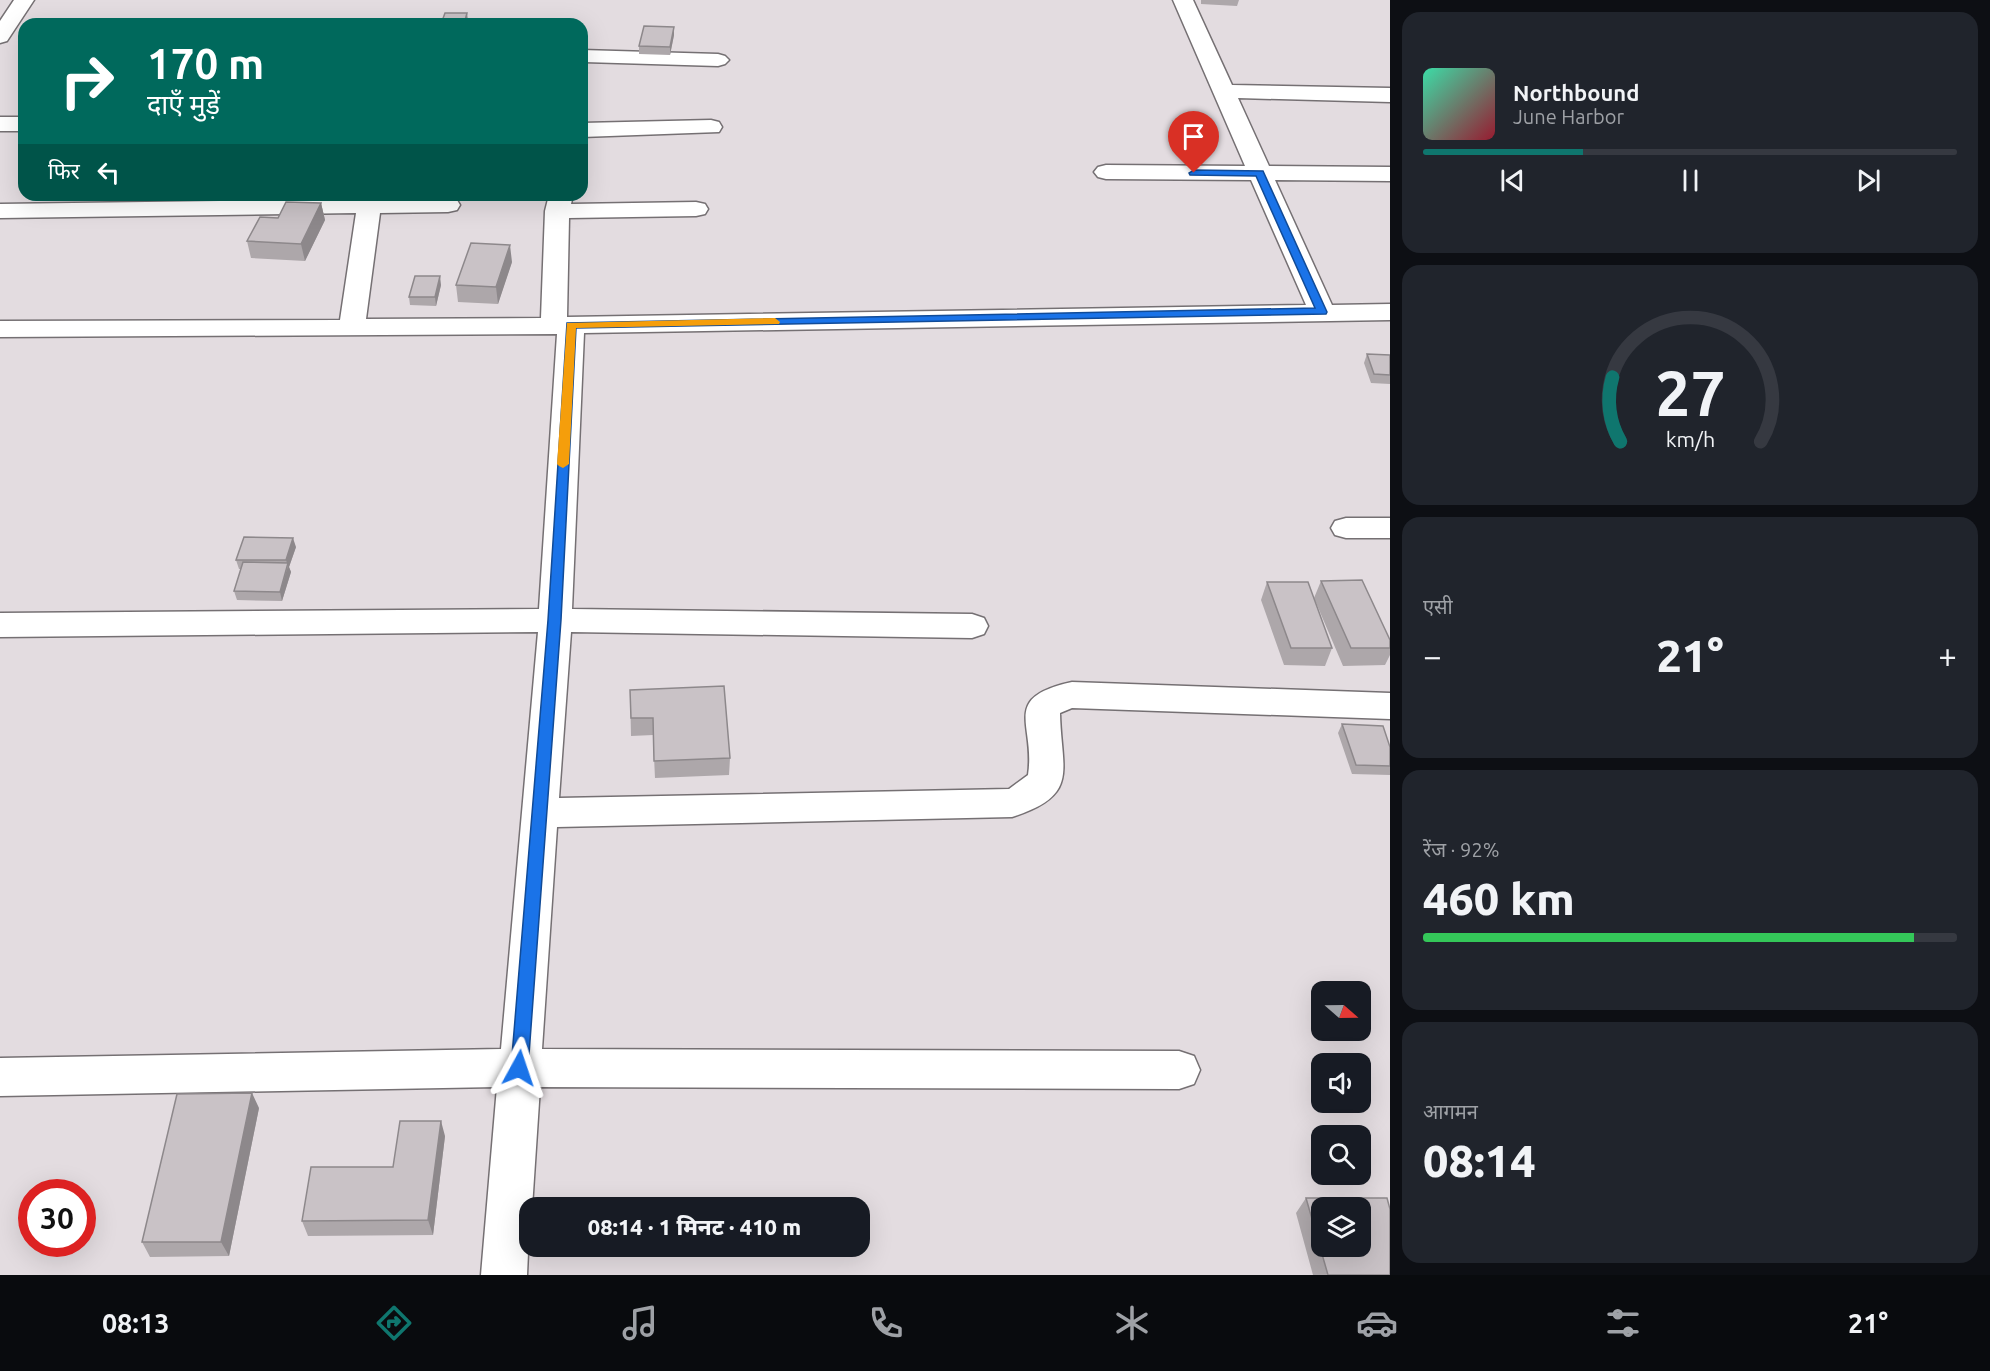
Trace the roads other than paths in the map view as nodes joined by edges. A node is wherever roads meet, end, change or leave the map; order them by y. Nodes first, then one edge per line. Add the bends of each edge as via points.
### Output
1 (24, 0) edge
2 (1183, 0) edge
3 (0, 37) edge
4 (588, 60) edge
5 (718, 60) dead end
6 (1223, 91) junction
7 (1390, 95) edge
8 (0, 124) edge
9 (18, 124) edge
10 (711, 127) dead end
11 (588, 130) edge
12 (1106, 172) dead end
13 (1260, 173) junction
14 (1390, 174) edge
15 (559, 203) edge
16 (448, 205) dead end
17 (369, 206) junction
18 (696, 209) dead end
19 (0, 211) edge
20 (1322, 312) junction
21 (1390, 312) edge
22 (563, 325) junction
23 (352, 327) junction
24 (0, 329) edge
25 (1346, 528) dead end
26 (1390, 528) edge
27 (555, 620) junction
28 (0, 625) edge
29 (972, 626) dead end
30 (1390, 706) edge
31 (540, 813) junction
32 (519, 1068) junction
33 (1179, 1070) dead end
34 (0, 1077) edge
35 (504, 1275) edge

1 - 3 street
2 - 6 street
4 - 5 street
6 - 7 street
6 - 13 street
8 - 9 street
10 - 11 street
12 - 13 street
13 - 14 street
13 - 20 street
15 - 18 street
15 - 22 street
16 - 17 street
17 - 19 street
17 - 23 street
20 - 21 street
20 - 22 street
22 - 23 street
22 - 27 street
23 - 24 street
25 - 26 street
27 - 28 street
27 - 29 street
27 - 31 street
30 - 31 street via 1072,695 1054,699 1042,709 1049,765 1043,785 1032,796 1012,803
31 - 32 street
32 - 33 street
32 - 34 street
32 - 35 street

